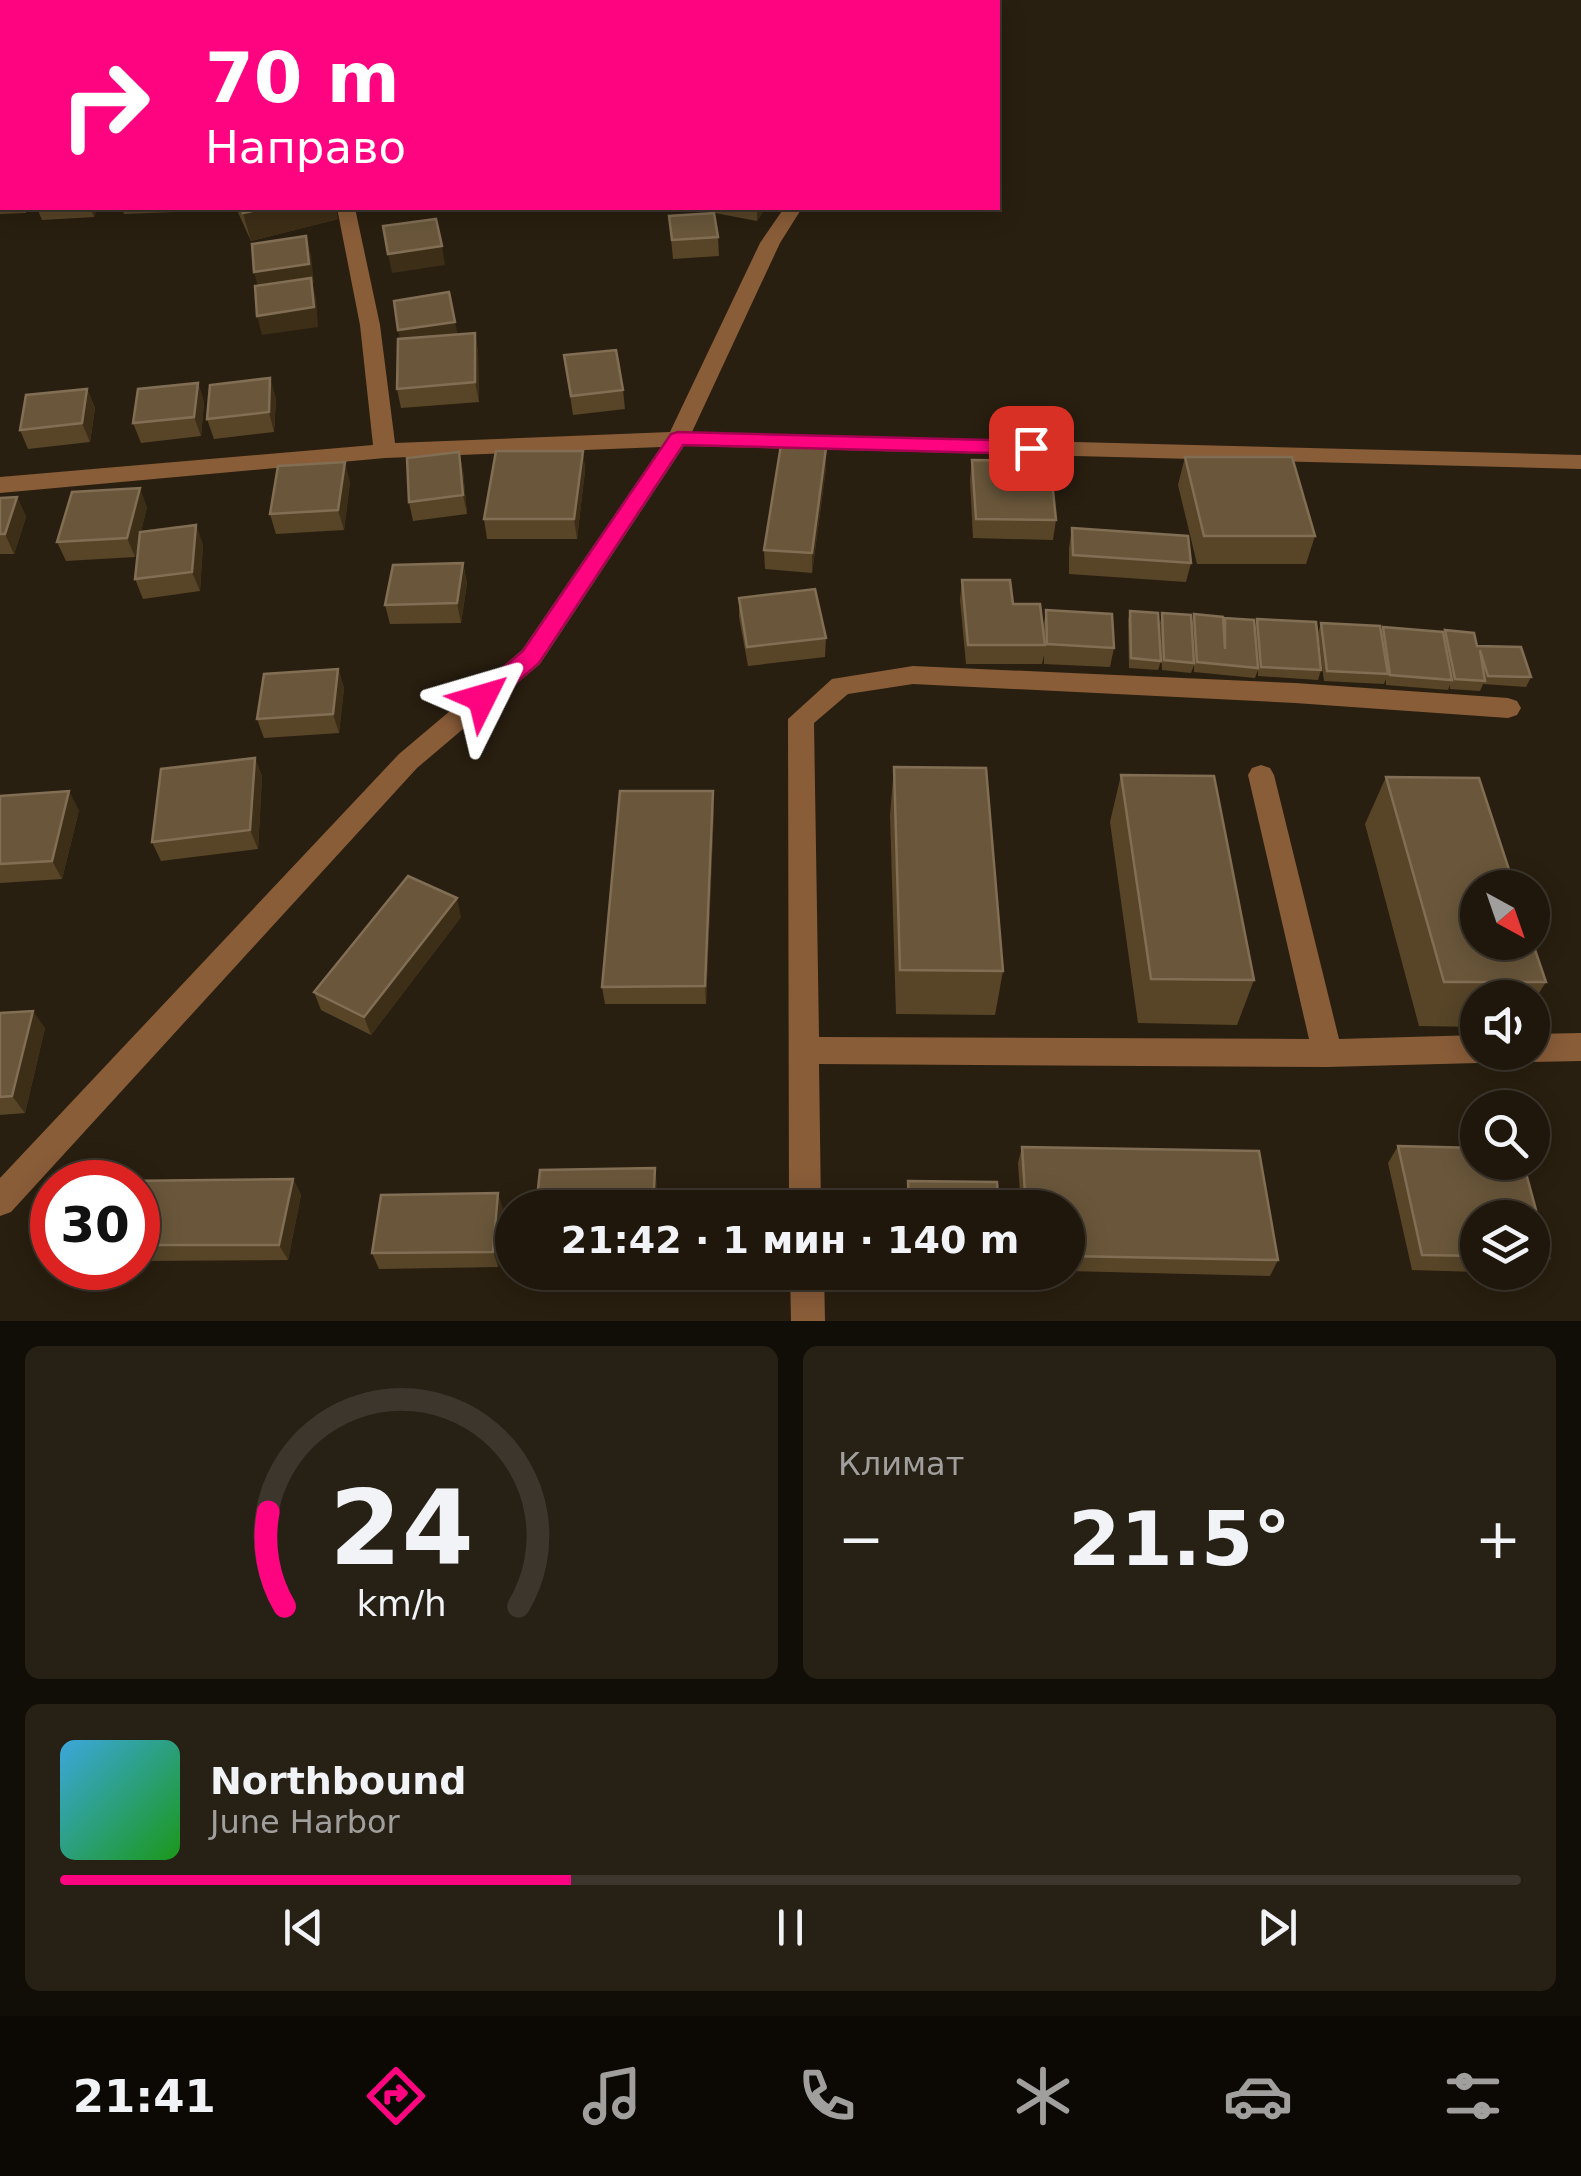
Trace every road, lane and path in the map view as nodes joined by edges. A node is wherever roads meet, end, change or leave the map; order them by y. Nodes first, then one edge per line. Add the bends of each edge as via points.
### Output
1 (346, 210) edge
2 (792, 210) edge
3 (678, 438) junction
4 (385, 451) junction
5 (1581, 462) edge
6 (0, 485) edge
7 (1508, 708) dead end
8 (1261, 775) dead end
9 (1581, 1046) edge
10 (1550, 1047) edge
11 (801, 1050) junction
12 (1460, 1050) edge
13 (1326, 1052) junction
14 (805, 1190) edge
15 (0, 1201) edge
16 (807, 1290) edge
17 (808, 1321) edge

1 - 4 street via 370,325
2 - 3 street
3 - 4 street
3 - 5 street
3 - 15 street via 531,657 408,761
4 - 6 street
7 - 11 street via 931,676 841,686 801,719
8 - 13 street
9 - 10 street
11 - 13 street
11 - 14 street
12 - 13 street
16 - 17 street

